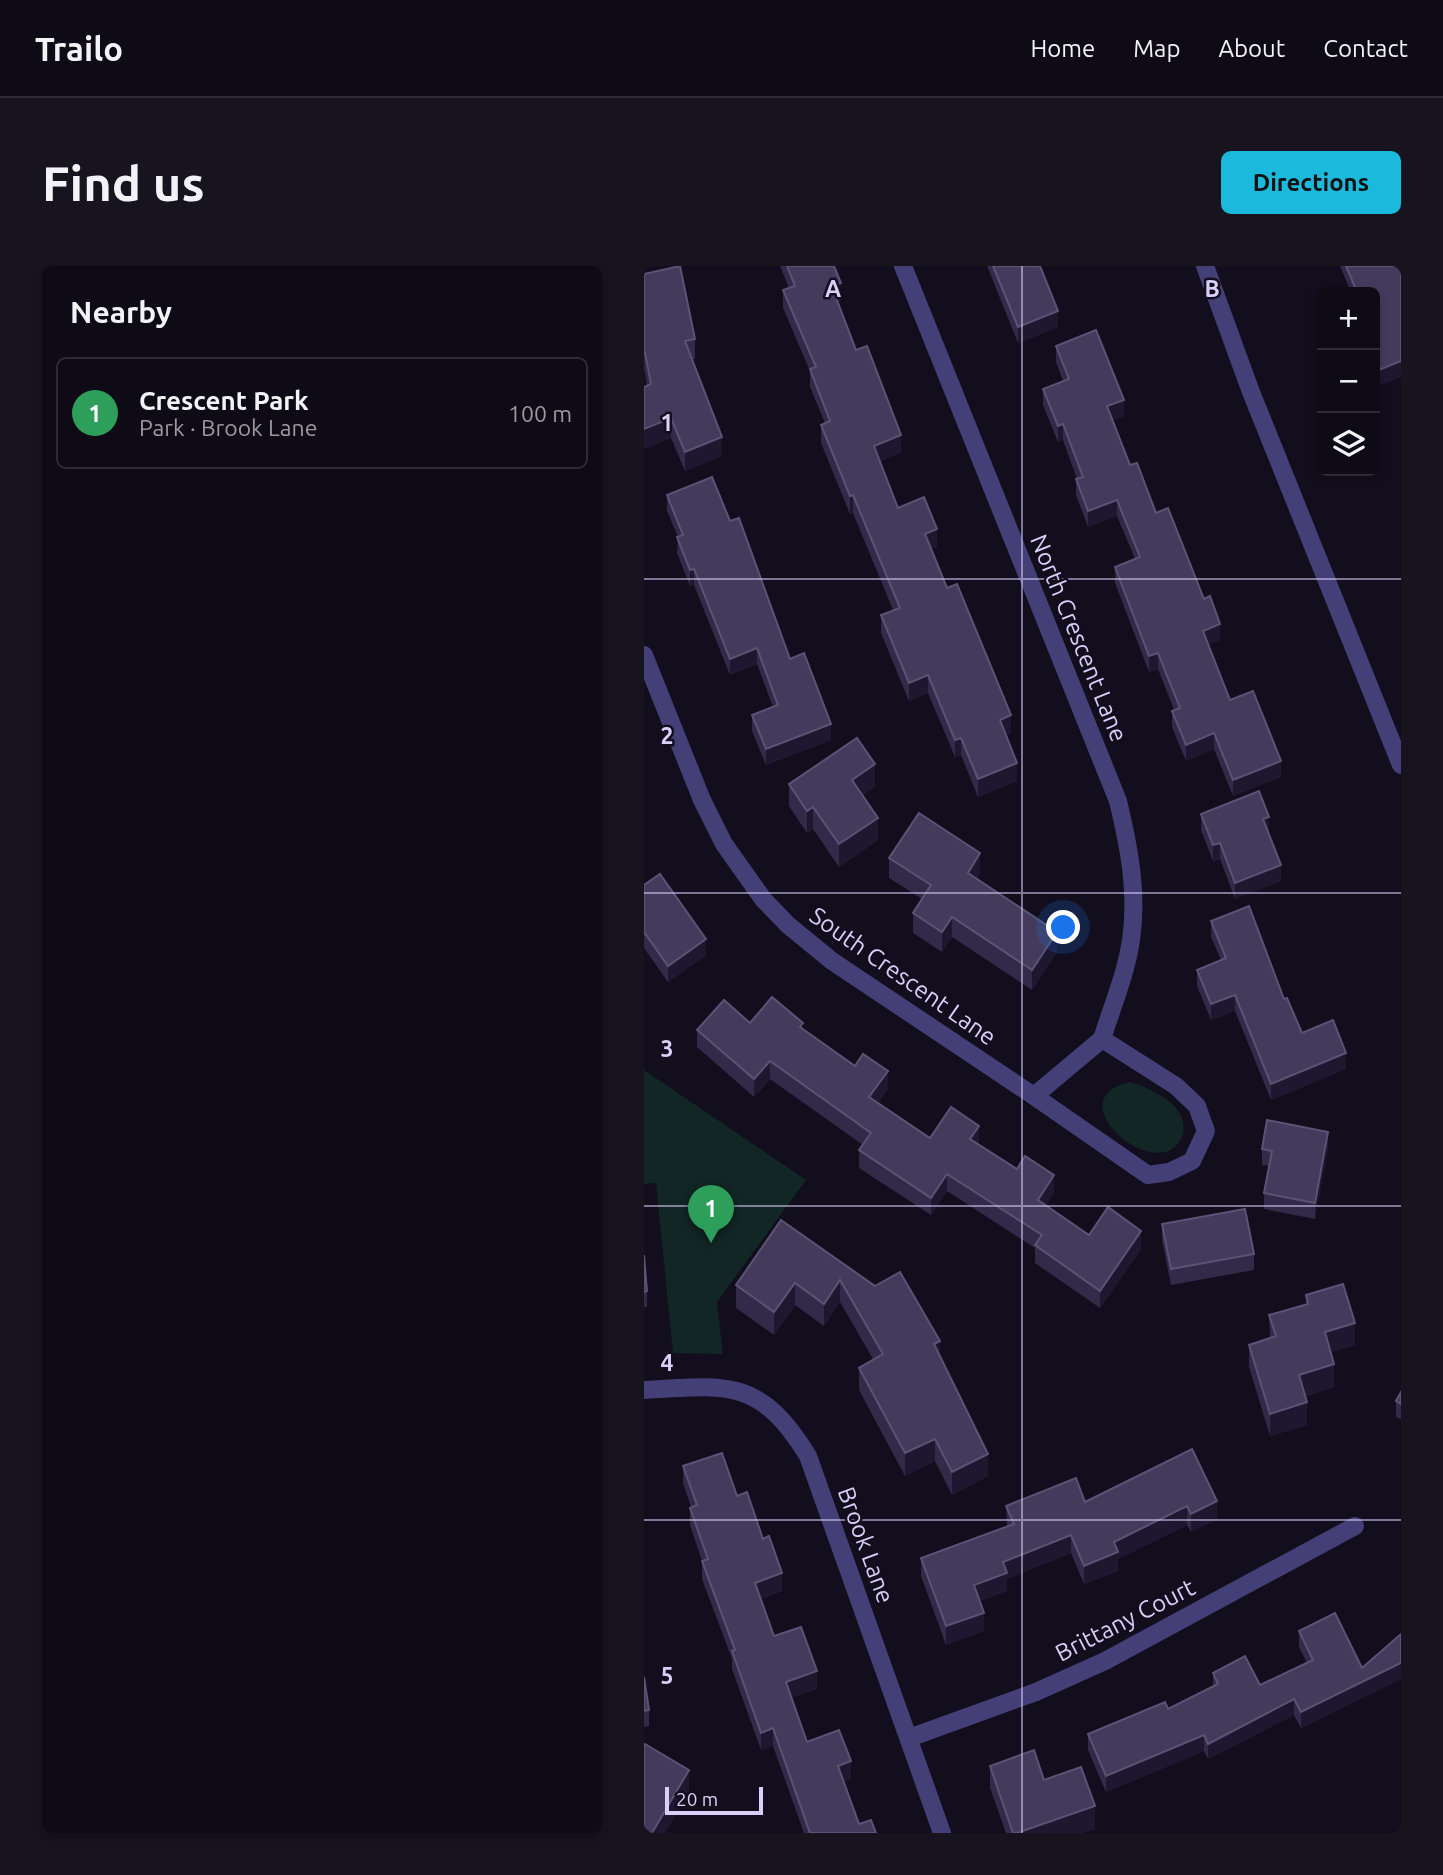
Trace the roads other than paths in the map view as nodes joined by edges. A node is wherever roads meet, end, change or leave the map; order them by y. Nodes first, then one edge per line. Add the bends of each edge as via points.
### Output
1 (903, 266) edge
2 (1205, 266) edge
3 (644, 656) edge
4 (1401, 765) edge
5 (1102, 1040) junction
6 (1034, 1096) junction
7 (644, 1390) edge
8 (1354, 1526) dead end
9 (909, 1738) junction
10 (942, 1833) edge

1 - 5 street, North Crescent Lane via 1118,801 1129,845 1133,922
2 - 4 street
3 - 6 street, South Crescent Lane via 702,800 724,844 763,899 832,961
5 - 6 street
5 - 6 street, South Crescent Lane via 1176,1086 1197,1106 1206,1131 1192,1161 1169,1172 1148,1175
7 - 9 street, Brook Lane via 725,1388 755,1396 793,1431 808,1456
8 - 9 street, Brittany Court via 1105,1661 1036,1692
9 - 10 street, Brook Lane

